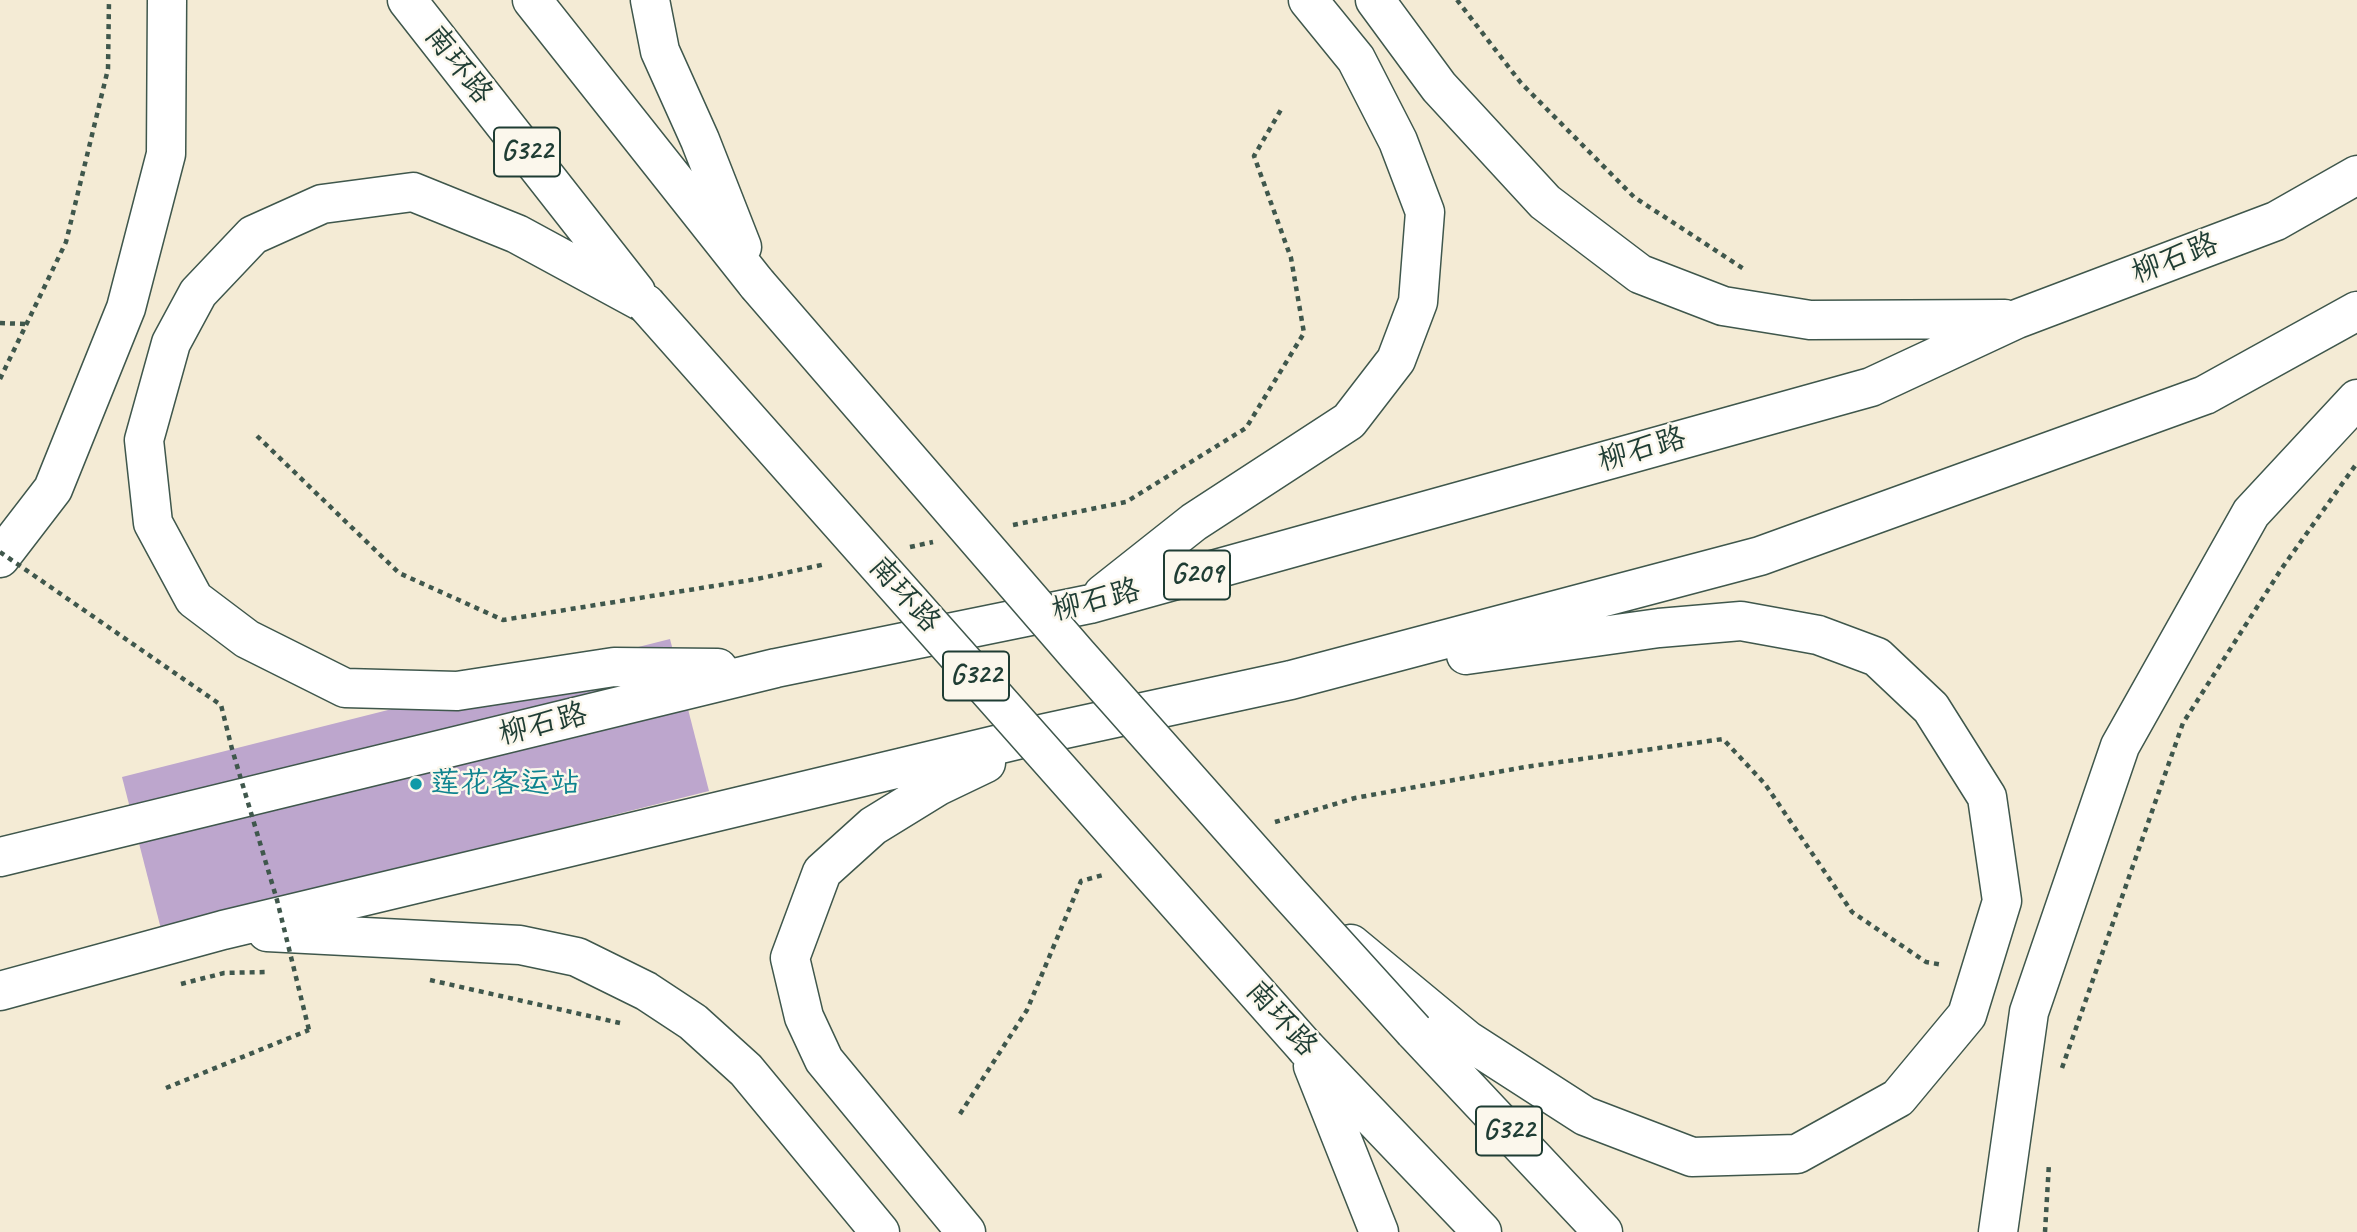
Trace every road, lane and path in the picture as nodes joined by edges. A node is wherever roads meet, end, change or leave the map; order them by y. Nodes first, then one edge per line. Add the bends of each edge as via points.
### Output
1 (109, 0) edge
2 (167, 0) edge
3 (407, 0) edge
4 (532, 0) edge
5 (650, 0) edge
6 (1308, 0) edge
7 (1375, 0) edge
8 (1457, 0) edge
9 (1282, 108) dead end
10 (2357, 175) edge
11 (1745, 270) dead end
12 (757, 284) junction
13 (646, 304) junction
14 (2357, 311) edge
15 (2017, 318) junction
16 (0, 323) edge
17 (26, 324) junction
18 (0, 379) edge
19 (2357, 399) edge
20 (257, 436) dead end
21 (2357, 463) edge
22 (1006, 527) dead end
23 (939, 541) dead end
24 (899, 549) dead end
25 (0, 552) edge
26 (0, 558) edge
27 (835, 562) dead end
28 (1090, 604) junction
29 (776, 668) junction
30 (1291, 680) junction
31 (1046, 733) junction
32 (1263, 826) dead end
33 (0, 857) edge
34 (1107, 873) dead end
35 (1289, 893) junction
36 (223, 930) junction
37 (1947, 966) dead end
38 (276, 972) dead end
39 (290, 972) dead end
40 (303, 972) dead end
41 (422, 979) dead end
42 (171, 986) dead end
43 (0, 991) edge
44 (628, 1024) dead end
45 (1306, 1048) junction
46 (2062, 1069) dead end
47 (166, 1088) dead end
48 (960, 1114) dead end
49 (2049, 1149) dead end
50 (880, 1232) edge
51 (966, 1232) edge
52 (1379, 1232) edge
53 (1482, 1232) edge
54 (1604, 1232) edge
55 (1998, 1232) edge
56 (2045, 1232) edge

1 - 17 path via 108,69 66,242
2 - 26 highway via 166,154 126,308 53,489
3 - 13 highway, 南环路 / G322
4 - 12 highway, G322
5 - 12 highway via 660,51
6 - 28 highway via 1356,60 1398,141 1425,212 1418,302 1396,360 1349,421 1194,522
7 - 15 highway via 1439,87 1545,202 1640,274 1723,306 1810,320
8 - 11 path via 1521,82 1634,197
9 - 22 path via 1254,156 1291,258 1304,333 1246,428 1126,502
10 - 15 highway, 柳石路 / G209 via 2276,220
12 - 35 highway, G322, bridge
13 - 29 highway via 517,234 413,192 322,204 253,235 198,293 172,343 144,440 153,523 194,599 247,639 345,688 457,691 614,667
13 - 45 highway, 南环路 / G322, bridge
14 - 30 highway via 2205,395 1760,556
15 - 28 highway, 柳石路 / G209 via 1871,387
16 - 17 path
17 - 18 path
19 - 55 highway via 2251,513 2120,746 2029,1012
20 - 27 path via 399,573 503,620
21 - 46 path via 2282,568 2183,723
23 - 24 path
25 - 47 path, bridge via 220,705 309,1030
28 - 29 highway, 柳石路 / G209
29 - 33 highway, 柳石路 / G209
30 - 31 highway
30 - 35 highway via 1659,628 1741,621 1818,635 1877,657 1931,708 1987,797 2002,901 1967,1015 1898,1098 1797,1154 1692,1157 1586,1116 1467,1040
31 - 36 highway
31 - 51 highway via 938,786 873,826 821,872 790,958 804,1017 824,1060
32 - 37 path via 1355,798 1525,767 1723,739 1765,784 1852,912 1926,961
34 - 48 path via 1081,881 1027,1010
35 - 54 highway, G322, bridge
36 - 43 highway
36 - 50 highway via 520,945 577,957 693,1022 746,1070
38 - 42 path via 224,973
39 - 40 path
41 - 44 path
45 - 52 highway
45 - 53 highway, 南环路 / G322
49 - 56 path

